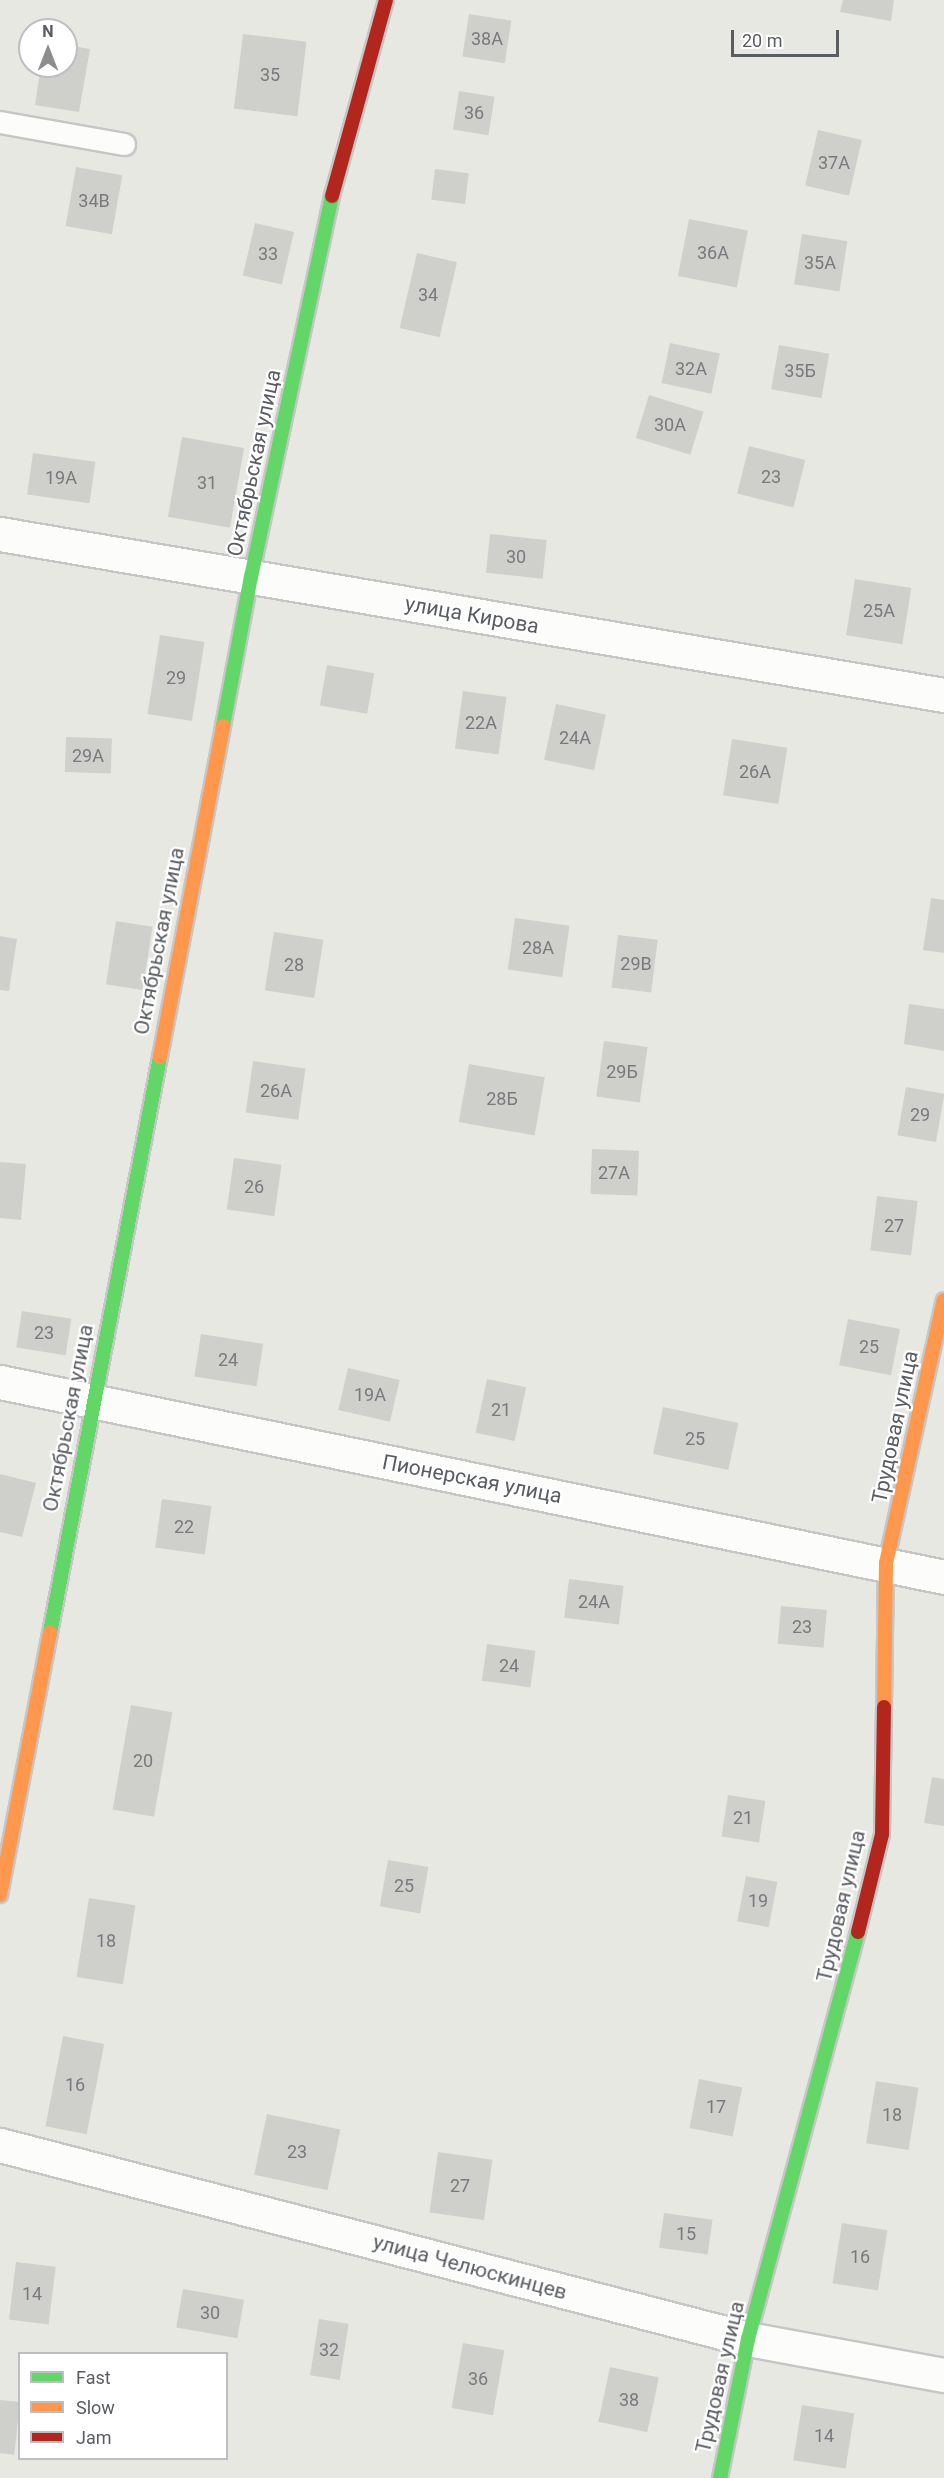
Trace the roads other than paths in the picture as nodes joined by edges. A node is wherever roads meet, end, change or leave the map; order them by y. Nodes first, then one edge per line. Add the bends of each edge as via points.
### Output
1 (386, 0) edge
2 (0, 122) edge
3 (124, 144) dead end
4 (0, 534) edge
5 (251, 577) junction
6 (944, 695) edge
7 (944, 1300) edge
8 (0, 1382) edge
9 (92, 1402) junction
10 (886, 1563) junction
11 (944, 1577) edge
12 (0, 1894) edge
13 (0, 2145) edge
14 (748, 2339) junction
15 (944, 2375) edge
16 (720, 2478) edge

1 - 5 street, Октябрьская улица via 336,184
2 - 3 lane
4 - 5 street, улица Кирова
5 - 6 street, улица Кирова
5 - 9 street, Октябрьская улица
7 - 10 street, Трудовая улица
8 - 9 street, Пионерская улица
9 - 10 street, Пионерская улица
9 - 12 street, Октябрьская улица
10 - 11 street, Пионерская улица
10 - 14 street, Трудовая улица via 882,1834
13 - 14 street, улица Челюскинцев
14 - 15 street, улица Челюскинцев
14 - 16 street, Трудовая улица

